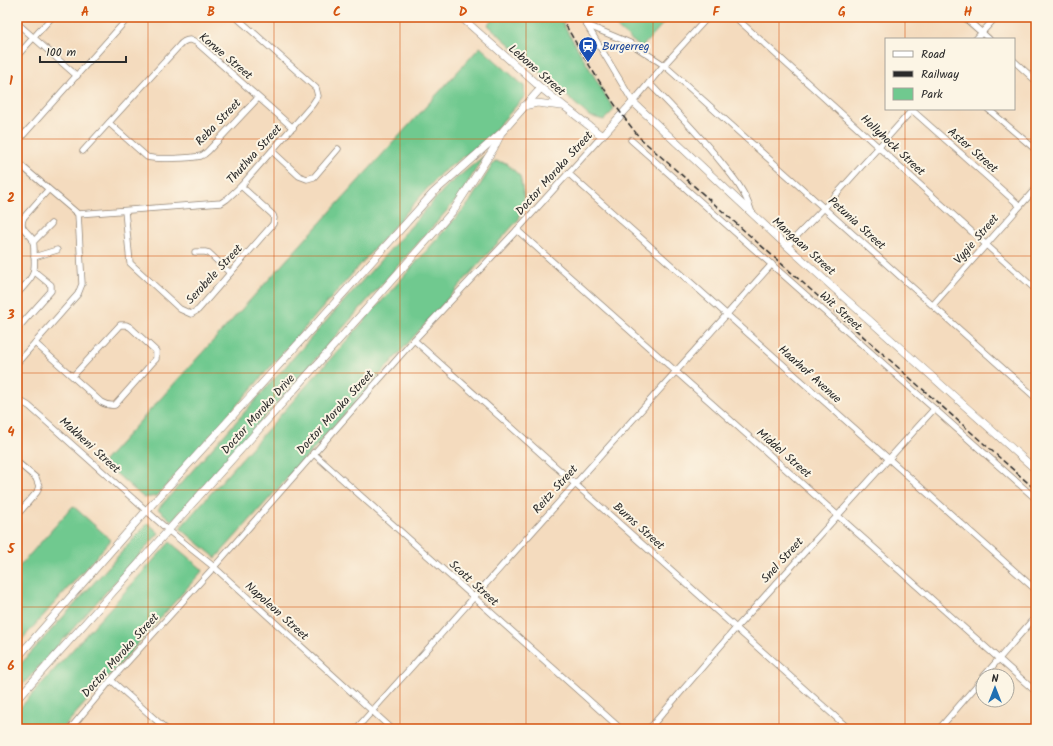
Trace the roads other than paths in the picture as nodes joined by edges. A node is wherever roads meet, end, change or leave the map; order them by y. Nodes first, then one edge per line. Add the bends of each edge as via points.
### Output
1 (52, 17) edge
2 (130, 17) edge
3 (236, 17) edge
4 (461, 17) edge
5 (582, 17) edge
6 (708, 17) edge
7 (735, 17) edge
8 (964, 17) edge
9 (996, 17) edge
10 (17, 23) edge
11 (587, 25) junction
12 (981, 32) junction
13 (33, 38) junction
14 (977, 38) edge
15 (988, 38) edge
16 (17, 56) edge
17 (1015, 62) edge
18 (664, 65) junction
19 (77, 76) junction
20 (1036, 81) edge
21 (648, 83) junction
22 (541, 88) junction
23 (258, 98) junction
24 (633, 102) junction
25 (524, 106) junction
26 (562, 106) junction
27 (913, 110) edge
28 (989, 110) edge
29 (110, 123) junction
30 (292, 128) junction
31 (502, 132) junction
32 (602, 136) junction
33 (631, 140) dead end
34 (17, 142) edge
35 (879, 148) junction
36 (338, 149) dead end
37 (1036, 150) edge
38 (83, 151) dead end
39 (272, 151) junction
40 (17, 162) edge
41 (569, 174) junction
42 (241, 186) junction
43 (1036, 188) edge
44 (48, 190) junction
45 (1020, 206) junction
46 (824, 208) junction
47 (125, 211) junction
48 (752, 213) junction
49 (78, 214) junction
50 (22, 219) junction
51 (51, 224) dead end
52 (17, 225) edge
53 (517, 230) junction
54 (33, 242) junction
55 (787, 246) junction
56 (986, 246) junction
57 (57, 250) dead end
58 (195, 252) dead end
59 (34, 257) junction
60 (772, 264) junction
61 (35, 272) junction
62 (230, 273) junction
63 (1036, 290) edge
64 (17, 294) edge
65 (933, 305) junction
66 (727, 314) junction
67 (17, 329) edge
68 (414, 340) junction
69 (35, 343) junction
70 (17, 363) edge
71 (675, 372) junction
72 (73, 376) junction
73 (1036, 398) edge
74 (17, 399) edge
75 (934, 409) junction
76 (313, 453) junction
77 (889, 459) junction
78 (17, 462) edge
79 (1036, 470) edge
80 (575, 484) junction
81 (1036, 499) edge
82 (146, 511) junction
83 (17, 515) edge
84 (838, 516) junction
85 (168, 530) junction
86 (214, 567) junction
87 (1036, 590) edge
88 (473, 597) junction
89 (1036, 616) edge
90 (736, 628) junction
91 (17, 658) edge
92 (999, 659) junction
93 (992, 668) edge
94 (111, 680) junction
95 (975, 687) edge
96 (1036, 692) edge
97 (17, 699) edge
98 (371, 711) junction
99 (70, 729) edge
100 (166, 729) edge
101 (356, 729) edge
102 (392, 729) edge
103 (621, 729) edge
104 (649, 729) edge
105 (849, 729) edge
106 (939, 729) edge

1 - 13 street
2 - 19 street
3 - 30 street, Thutlwa Street via 316,88 316,100
4 - 22 street, Lebone Street
5 - 11 street, Mangaan Street
6 - 18 street
7 - 35 street, Hollyhock Street
8 - 12 street
9 - 12 street
10 - 13 street
11 - 18 street, Petunia Street via 630,43
11 - 24 street, Mangaan Street
12 - 14 street
12 - 15 street
13 - 16 street
13 - 19 street
17 - 20 street
18 - 21 street
18 - 46 street, Petunia Street
19 - 34 street
21 - 24 street
21 - 48 street via 712,150 742,188
22 - 25 street, Doctor Moroka Drive
22 - 26 street, Lebone Street
23 - 29 street, Reba Street via 206,154 197,157 147,157
23 - 29 street, Korwe Street via 196,42 187,40
23 - 30 street, Korwe Street
24 - 32 street, Doctor Moroka Street
24 - 48 street, Mangaan Street
25 - 26 street via 544,103
25 - 31 street, Doctor Moroka Drive
26 - 32 street, Lebone Street
27 - 35 street
27 - 45 street, Aster Street
28 - 37 street
29 - 38 street, Korwe Street
30 - 39 street, Thutlwa Street
31 - 82 street, Doctor Moroka Drive via 433,193
31 - 85 street, Doctor Moroka Drive via 453,211
32 - 41 street, Doctor Moroka Street
33 - 60 street, Wit Street
35 - 46 street
35 - 56 street, Hollyhock Street
36 - 39 street via 314,177 307,179 299,176
39 - 42 street, Thutlwa Street
40 - 44 street
41 - 53 street, Doctor Moroka Street
41 - 66 street, Haarhof Avenue
42 - 47 street, Thutlwa Street via 221,203
42 - 62 street, Serobele Street via 272,215 274,221 271,228
43 - 45 street, Vygie Street
44 - 49 street
44 - 50 street
45 - 56 street, Vygie Street
46 - 55 street
46 - 65 street, Petunia Street
47 - 49 street, Thutlwa Street
47 - 62 street, Serobele Street via 130,264 183,311 195,313
48 - 55 street, Mangaan Street
49 - 69 street via 81,290
50 - 52 street
50 - 54 street via 24,230
51 - 54 street
53 - 68 street, Doctor Moroka Street
53 - 71 street, Middel Street
54 - 59 street
55 - 79 street, Mangaan Street
56 - 63 street, Hollyhock Street
56 - 65 street, Vygie Street
57 - 59 street
58 - 62 street via 209,254
59 - 61 street
60 - 66 street, Reitz Street
60 - 75 street, Wit Street
61 - 64 street
61 - 67 street via 50,285 51,291
65 - 73 street, Petunia Street
66 - 71 street, Reitz Street
66 - 77 street, Haarhof Avenue
68 - 76 street, Doctor Moroka Street
68 - 80 street, Burns Street
69 - 70 street
69 - 72 street
71 - 80 street, Reitz Street
71 - 84 street, Middel Street
72 - 72 street via 106,405 115,405 156,359 156,351 126,324 120,325
74 - 82 street, Makheni Street via 29,406
75 - 77 street, Snel Street
75 - 81 street, Wit Street
76 - 86 street, Doctor Moroka Street
76 - 88 street, Scott Street
77 - 84 street, Snel Street
77 - 87 street, Haarhof Avenue
78 - 83 street via 36,478 39,486 37,492
80 - 88 street, Reitz Street
80 - 90 street, Burns Street
82 - 85 street, Napoleon Street
82 - 91 street, Doctor Moroka Drive
84 - 90 street, Snel Street
84 - 92 street, Middel Street
85 - 86 street, Napoleon Street
85 - 97 street, Doctor Moroka Drive
86 - 94 street, Doctor Moroka Street
86 - 98 street, Napoleon Street
88 - 98 street, Reitz Street
88 - 103 street, Scott Street
89 - 92 street
90 - 104 street, Snel Street
90 - 105 street, Burns Street
92 - 93 street
92 - 96 street, Middel Street
94 - 99 street, Doctor Moroka Street
94 - 100 street
95 - 106 street
98 - 101 street, Reitz Street
98 - 102 street, Napoleon Street

